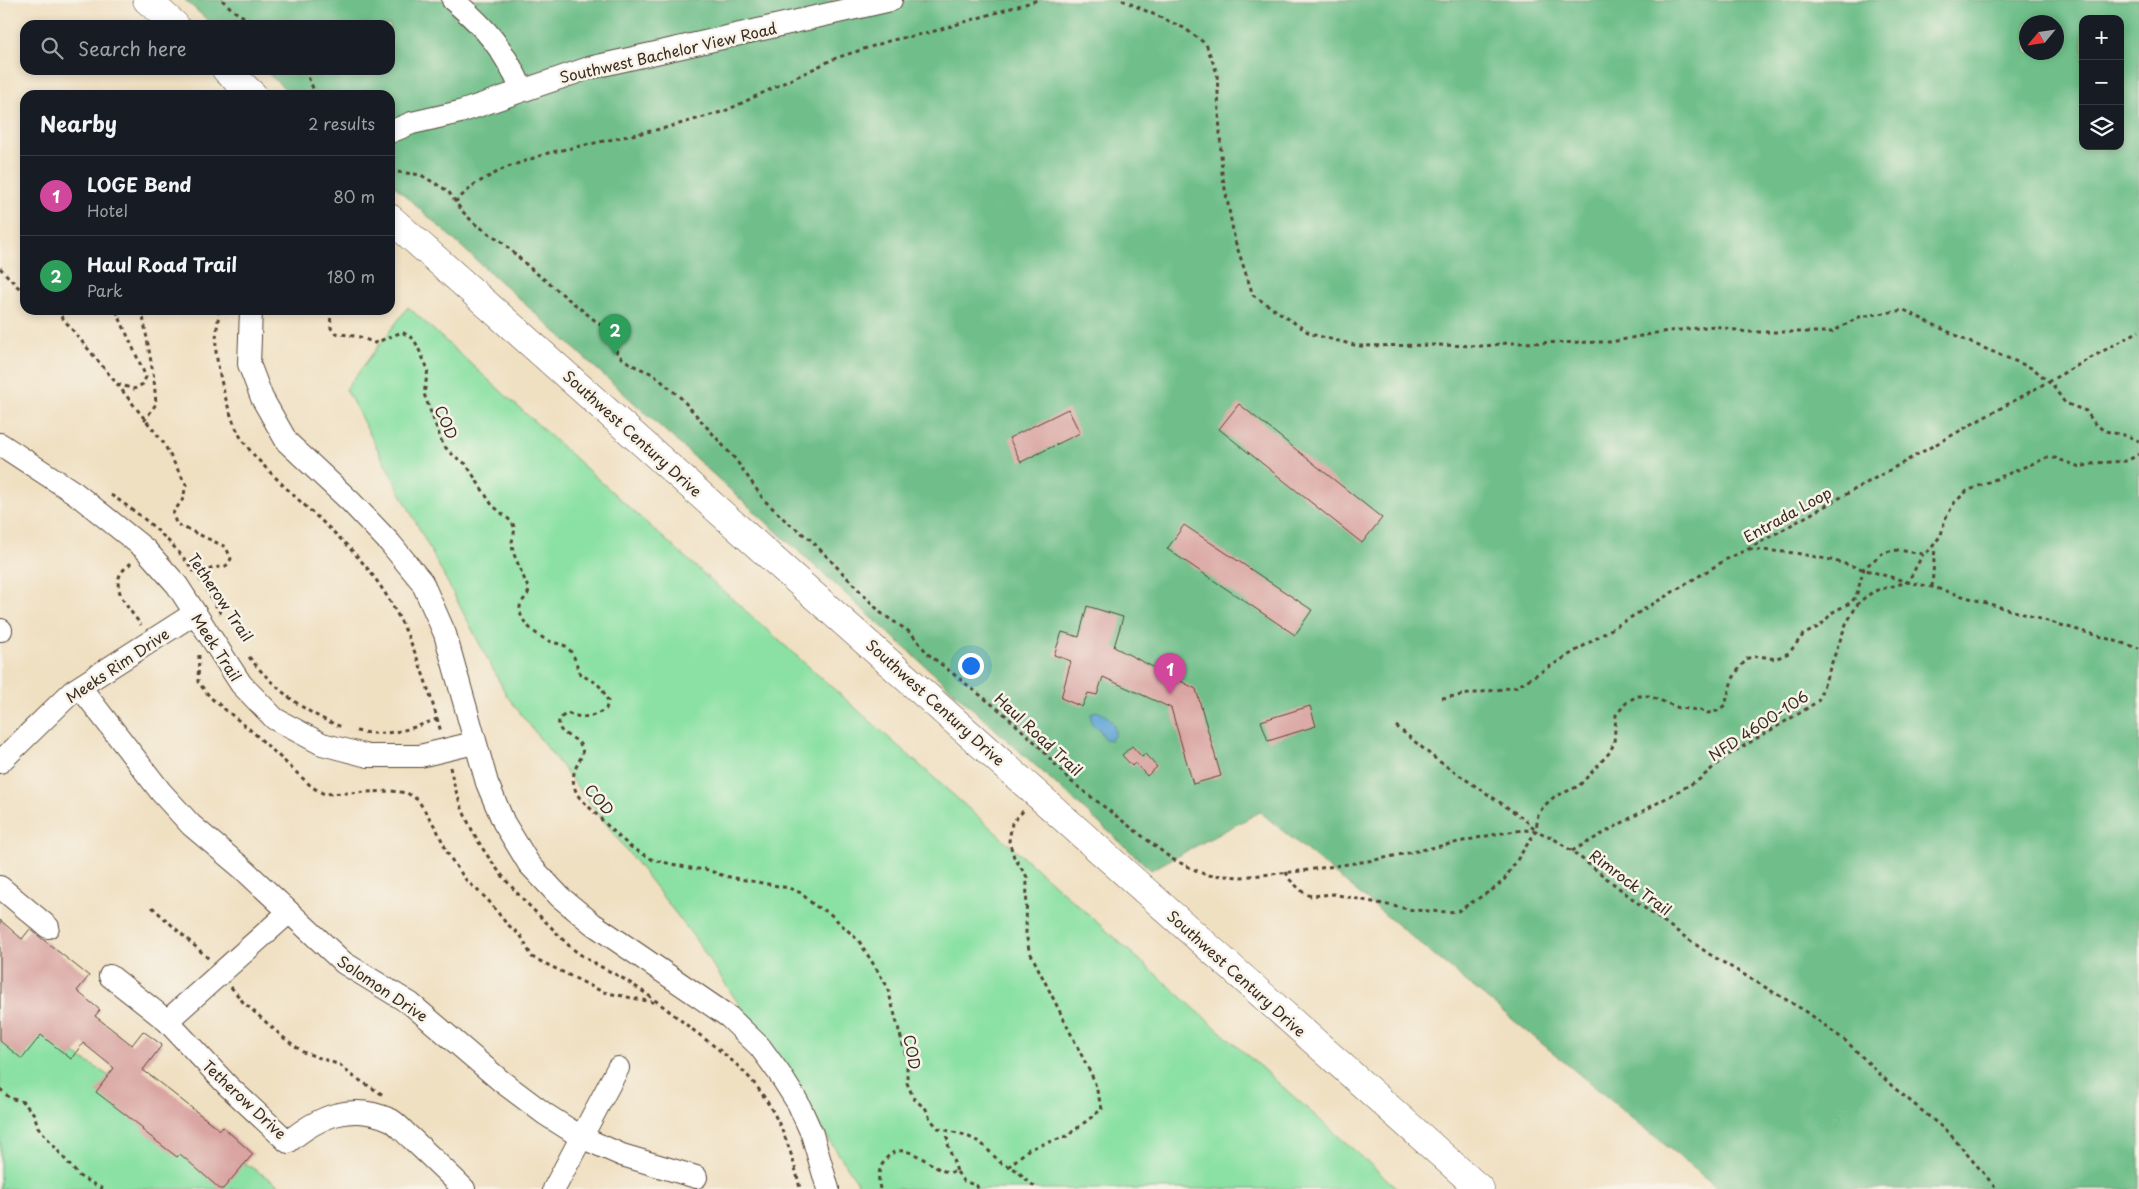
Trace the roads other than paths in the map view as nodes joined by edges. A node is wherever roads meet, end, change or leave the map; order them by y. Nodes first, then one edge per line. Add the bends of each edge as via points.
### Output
1 (147, 0) edge
2 (454, 0) edge
3 (886, 1) edge
4 (169, 20) edge
5 (231, 75) edge
6 (248, 90) edge
7 (522, 90) junction
8 (395, 130) edge
9 (395, 222) edge
10 (251, 315) edge
11 (0, 444) edge
12 (208, 620) junction
13 (80, 687) junction
14 (474, 743) junction
15 (0, 762) edge
16 (0, 887) edge
17 (288, 913) junction
18 (48, 927) dead end
19 (110, 976) dead end
20 (167, 1022) junction
21 (618, 1068) dead end
22 (581, 1137) junction
23 (696, 1178) dead end
24 (464, 1189) edge
25 (554, 1189) edge
26 (828, 1189) edge
27 (1480, 1189) edge

1 - 4 main road
2 - 7 street via 483,26 499,46
3 - 7 street, Southwest Bachelor View Road via 588,68
5 - 6 main road
7 - 8 street, Southwest Bachelor View Road
9 - 27 main road, Southwest Century Drive
10 - 14 street via 250,364 262,398 287,442 350,500 422,582 445,634
11 - 12 street, Meek Trail via 76,494 145,549
12 - 13 street, Meeks Rim Drive via 153,640
12 - 14 street, Meek Trail via 241,684 275,719 322,744 368,756 420,756
13 - 15 street, Meeks Rim Drive
13 - 17 street, Solomon Drive via 191,825
14 - 26 street via 504,823 529,864 553,891 593,924 729,1017 760,1047 798,1103 812,1134
16 - 18 street
17 - 20 street
17 - 22 street, Solomon Drive via 344,963 411,1004 501,1081
19 - 20 street, Tetherow Drive
20 - 24 street, Tetherow Drive via 288,1142 326,1116 369,1112 392,1121
21 - 22 street
22 - 23 street, Solomon Drive via 622,1155
22 - 25 street

